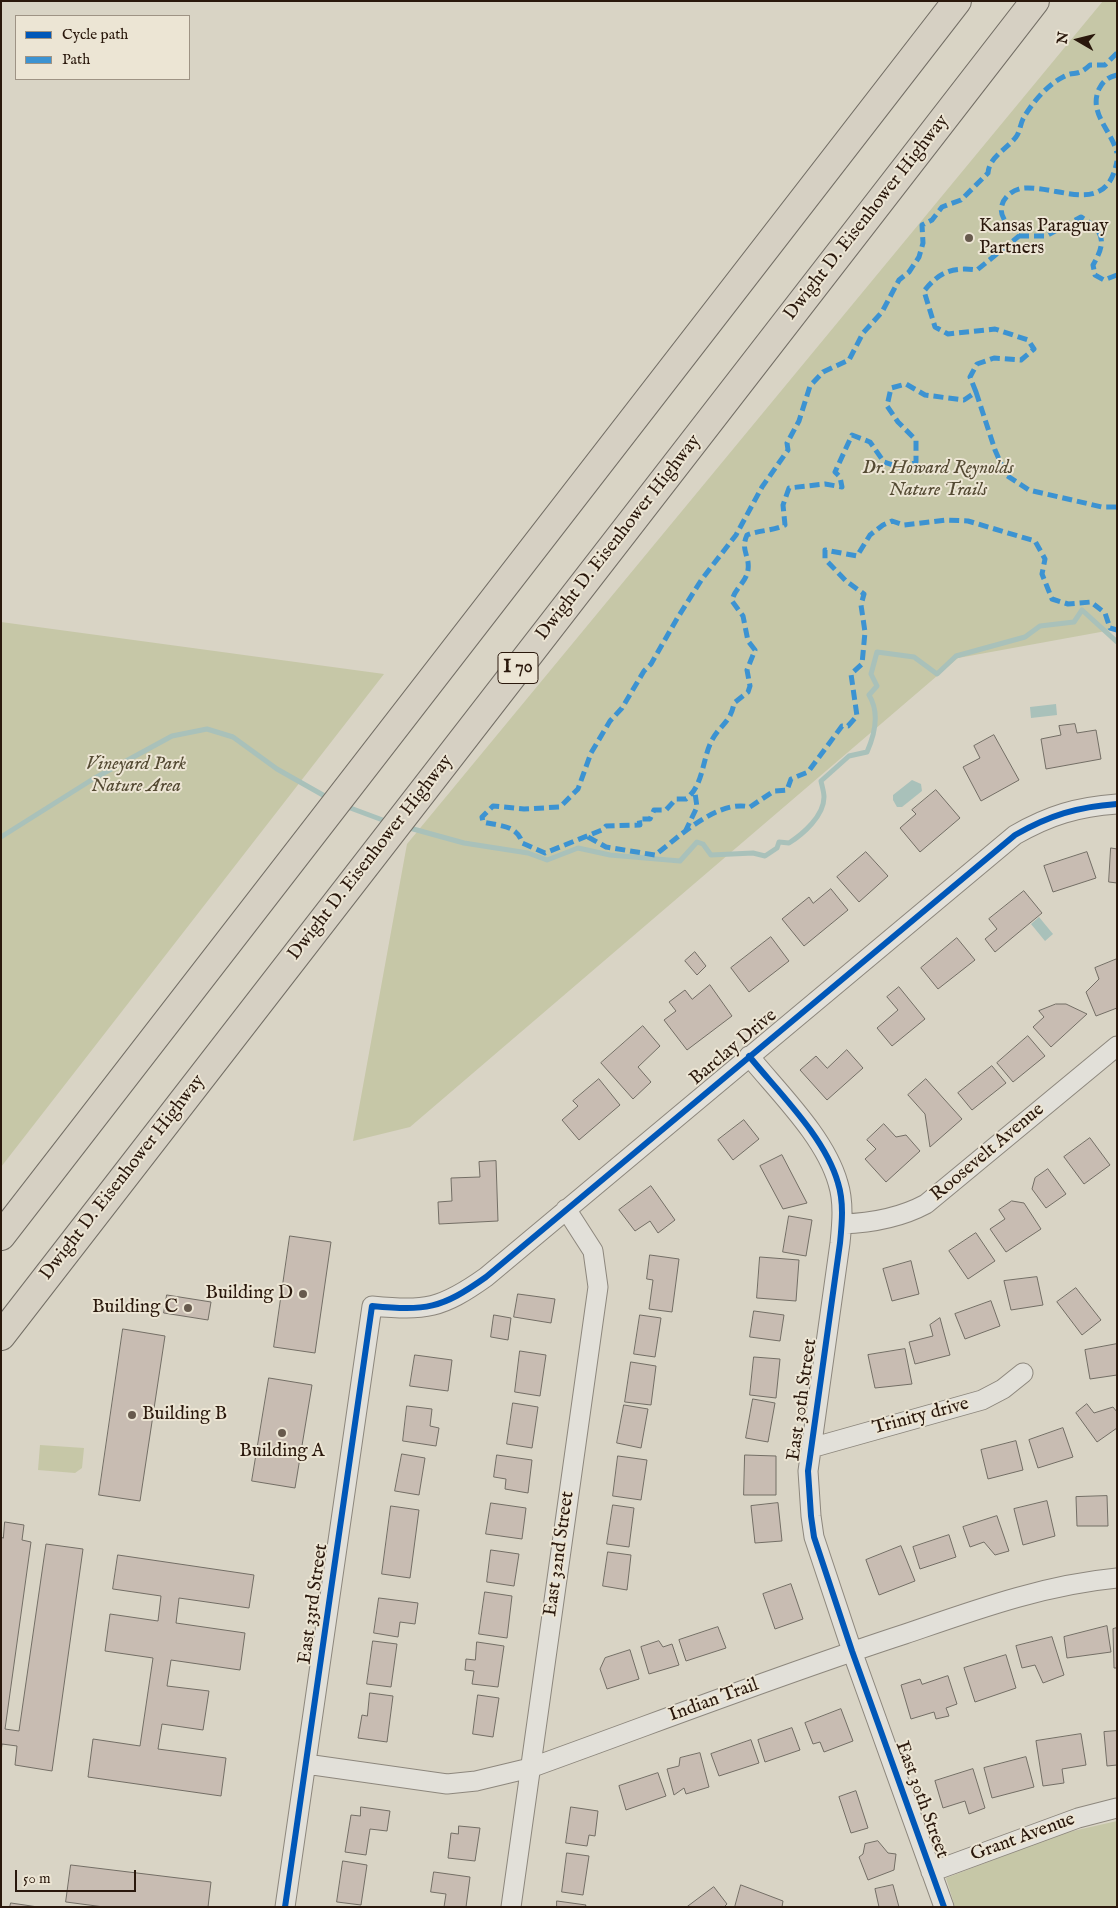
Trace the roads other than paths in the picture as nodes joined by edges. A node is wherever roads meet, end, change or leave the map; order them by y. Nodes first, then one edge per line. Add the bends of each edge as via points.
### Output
1 (956, 1) edge
2 (1035, 1) edge
3 (1117, 804) edge
4 (1117, 1046) edge
5 (749, 1056) junction
6 (566, 1209) junction
7 (842, 1224) junction
8 (1, 1236) edge
9 (372, 1306) joint
10 (1, 1336) edge
11 (1023, 1373) dead end
12 (811, 1448) junction
13 (1117, 1578) edge
14 (852, 1651) junction
15 (306, 1764) junction
16 (530, 1768) junction
17 (1117, 1808) edge
18 (931, 1872) junction
19 (285, 1907) edge
20 (511, 1907) edge
21 (944, 1907) edge

1 - 8 highway
2 - 10 highway, Dwight D. Eisenhower Highway / I 70
3 - 5 street, Barclay Drive via 1067,810 1040,820 1015,835
4 - 7 street, Roosevelt Avenue via 926,1204 900,1216
5 - 6 street, Barclay Drive
5 - 7 street, East 30th Street via 823,1147 839,1184
6 - 9 street, Barclay Drive via 486,1277 449,1301 419,1308
6 - 16 street, East 32nd Street via 593,1251 598,1287
7 - 12 street, East 30th Street
9 - 15 street, East 33rd Street
11 - 12 street, Trinity drive via 1004,1389 982,1400
12 - 14 street, East 30th Street via 809,1495 814,1537
13 - 14 street, Indian Trail via 1057,1586
14 - 16 street, Indian Trail
14 - 18 street, East 30th Street
15 - 16 street, Indian Trail via 447,1784 476,1781
15 - 19 street, East 33rd Street
16 - 20 street, East 32nd Street
17 - 18 street, Grant Avenue via 1078,1818
18 - 21 street, East 30th Street

